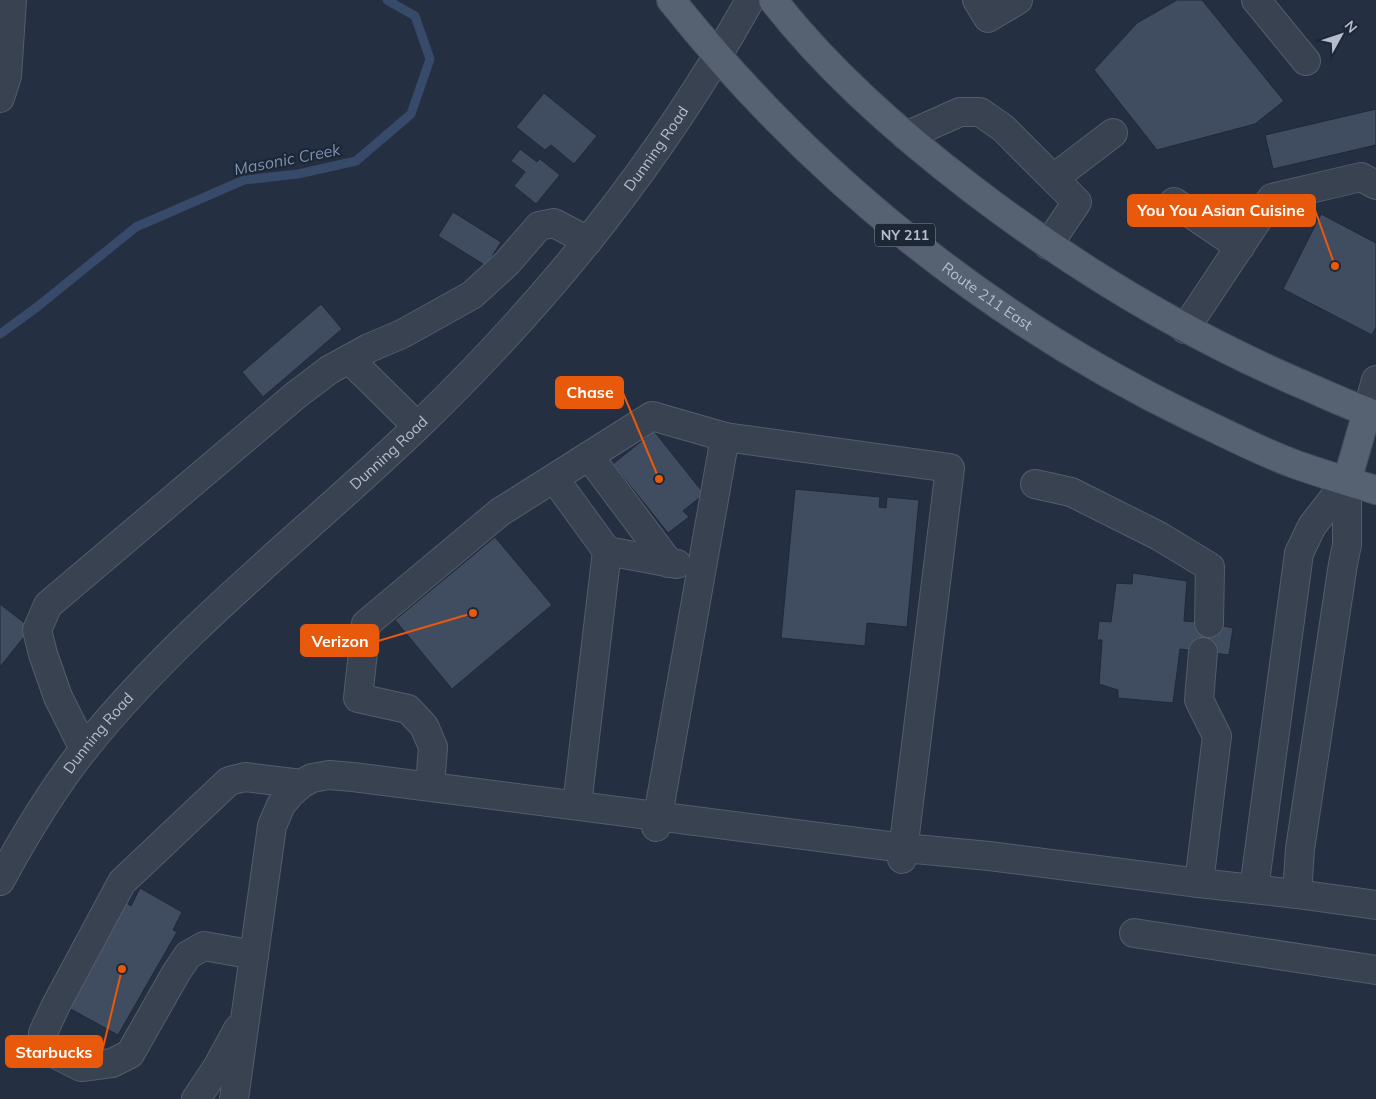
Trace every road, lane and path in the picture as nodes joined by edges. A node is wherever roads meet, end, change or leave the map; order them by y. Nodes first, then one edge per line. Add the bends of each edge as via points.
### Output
1 (12, 0) edge
2 (671, 0) edge
3 (750, 0) edge
4 (773, 0) edge
5 (1018, 0) edge
6 (1256, 0) edge
7 (982, 9) edge
8 (718, 57) junction
9 (1306, 60) dead end
10 (0, 98) edge
11 (1113, 133) dead end
12 (906, 136) junction
13 (1054, 178) junction
14 (1376, 185) edge
15 (1174, 202) dead end
16 (588, 241) junction
17 (1048, 245) junction
18 (1240, 247) junction
19 (1185, 329) junction
20 (349, 359) junction
21 (1376, 380) edge
22 (1371, 413) edge
23 (418, 426) junction
24 (725, 437) junction
25 (590, 456) junction
26 (554, 478) junction
27 (1347, 481) junction
28 (1035, 484) dead end
29 (1376, 490) edge
30 (608, 551) junction
31 (669, 563) junction
32 (702, 569) junction
33 (1209, 623) dead end
34 (1203, 652) dead end
35 (84, 749) junction
36 (301, 784) junction
37 (430, 786) junction
38 (577, 805) junction
39 (657, 822) junction
40 (903, 853) junction
41 (0, 881) edge
42 (1199, 883) junction
43 (1254, 889) junction
44 (1297, 894) junction
45 (1376, 905) edge
46 (1134, 933) dead end
47 (254, 955) junction
48 (1376, 970) edge
49 (246, 1015) junction
50 (196, 1099) edge
51 (234, 1099) edge

1 - 10 street via 7,76
2 - 8 main road, Route 211 East / NY 211
3 - 8 street, Dunning Road
4 - 12 main road via 826,62
5 - 7 street
6 - 9 street
8 - 16 street, Dunning Road via 674,126
8 - 27 main road, Route 211 East / NY 211 via 796,140 847,186 925,252 1019,320 1167,405 1282,459
11 - 13 street
12 - 13 street via 960,112 980,112 1003,128
12 - 17 main road
13 - 17 street via 1077,202
14 - 18 street via 1362,177 1272,198
15 - 18 street
16 - 20 street via 554,223 539,226 507,263 472,295
16 - 23 street, Dunning Road via 525,316
17 - 19 main road
18 - 19 street
19 - 22 main road via 1255,364
20 - 23 street
20 - 35 street via 296,395 48,605 37,630 58,697
21 - 22 street
22 - 27 main road
23 - 35 street, Dunning Road via 230,596 121,706
24 - 25 street via 652,416
24 - 32 street
24 - 40 street via 950,468
25 - 26 street
25 - 31 street
26 - 30 street
26 - 37 street via 500,512 366,624 358,698 408,709 424,726 433,747
27 - 29 main road, Route 211 East / NY 211
27 - 43 street via 1312,526 1299,553
27 - 44 street via 1347,545 1302,839
28 - 33 street via 1071,492 1159,536 1210,567
30 - 31 street
30 - 38 street
31 - 32 street
32 - 39 street
34 - 42 street via 1199,700 1217,736
35 - 41 street, Dunning Road via 39,814
36 - 37 street via 329,775
36 - 47 street via 281,804 272,826
36 - 47 street via 245,777 229,781 122,882 56,1005 43,1033 42,1047 81,1068 112,1063 130,1054 188,954 204,946
37 - 38 street
38 - 39 street
39 - 40 street
40 - 42 street via 989,856
42 - 43 street
43 - 44 street
44 - 45 street
46 - 48 street
47 - 49 street
49 - 50 street
49 - 51 street

